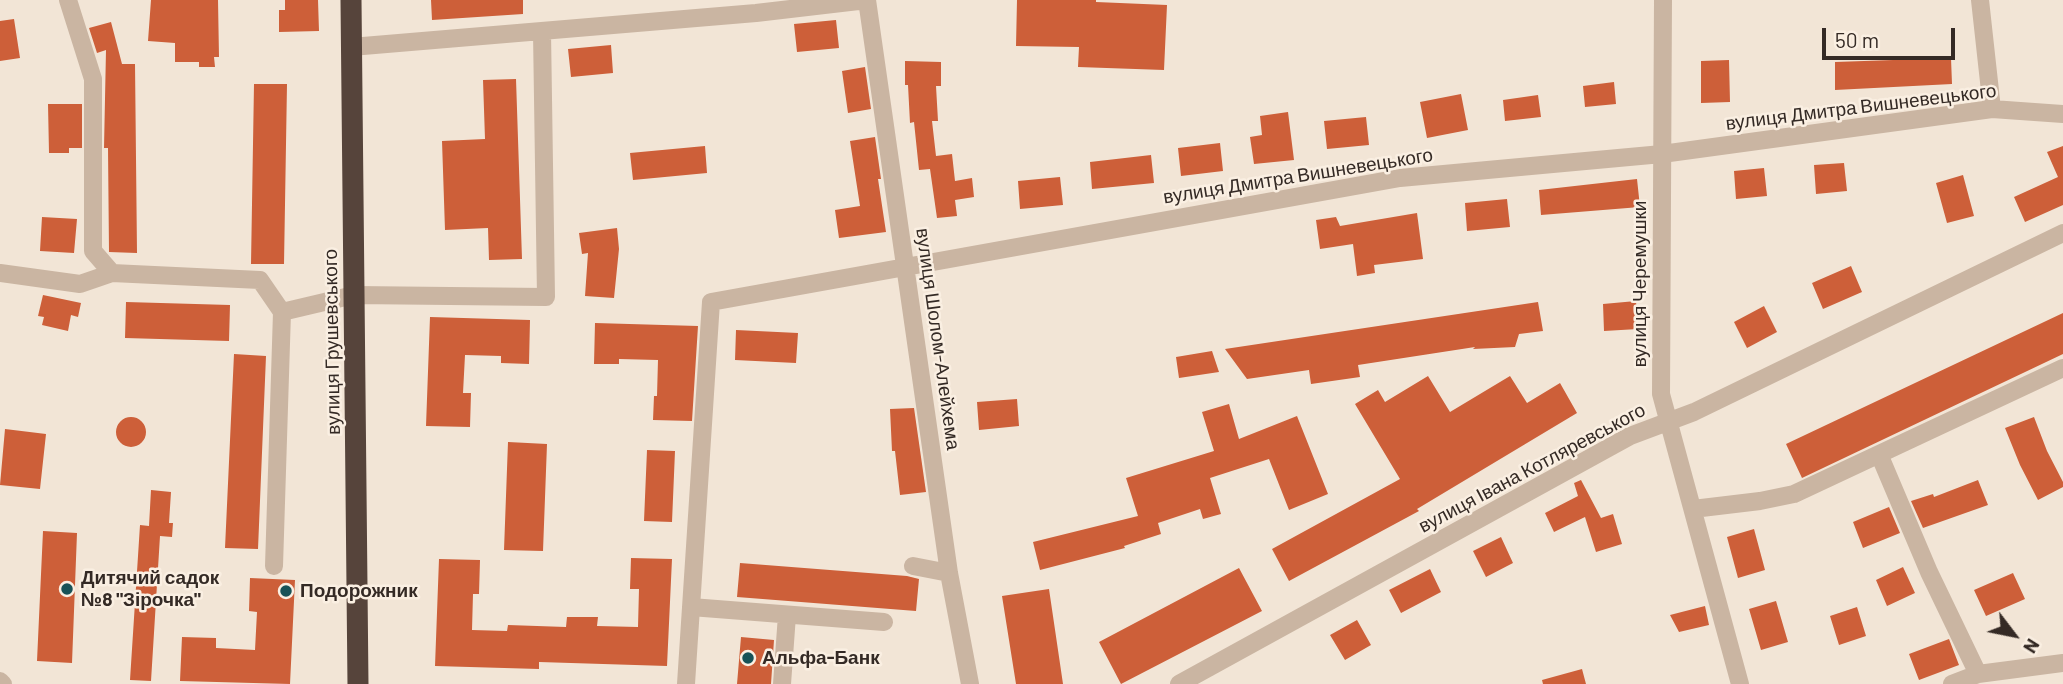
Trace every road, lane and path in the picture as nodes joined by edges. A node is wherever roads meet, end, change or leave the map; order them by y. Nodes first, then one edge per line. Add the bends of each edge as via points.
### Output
1 (68, 0) edge
2 (351, 0) edge
3 (867, 0) edge
4 (1663, 0) edge
5 (1980, 0) edge
6 (542, 32) junction
7 (351, 47) junction
8 (1992, 109) junction
9 (2063, 114) edge
10 (1661, 154) junction
11 (2063, 233) edge
12 (906, 265) junction
13 (0, 273) edge
14 (111, 273) junction
15 (354, 296) junction
16 (282, 312) junction
17 (2063, 368) edge
18 (1668, 421) junction
19 (1879, 454) junction
20 (1693, 509) junction
21 (274, 566) dead end
22 (913, 566) dead end
23 (949, 573) junction
24 (691, 607) junction
25 (787, 615) junction
26 (884, 622) dead end
27 (2063, 663) edge
28 (1978, 674) junction
29 (782, 679) edge
30 (1191, 681) edge
31 (358, 684) edge
32 (686, 684) edge
33 (800, 684) edge
34 (970, 684) edge
35 (1740, 684) edge
36 (1952, 684) edge

1 - 14 street via 93,79 93,251
2 - 7 highway, вулиця Грушевського
3 - 6 street
3 - 12 street, вулиця Шолом-Алейхема
4 - 10 street, вулиця Черемушки
5 - 8 street
6 - 7 street
6 - 15 street via 546,297
7 - 15 highway, вулиця Грушевського
8 - 9 street, вулиця Дмитра Вишневецького
8 - 10 street, вулиця Дмитра Вишневецького
10 - 12 street, вулиця Дмитра Вишневецького via 1400,178
10 - 18 street, вулиця Черемушки via 1661,394
11 - 18 street, вулиця Івана Котляревського
12 - 23 street, вулиця Шолом-Алейхема
12 - 24 street, вулиця Дмитра Вишневецького via 711,302
13 - 14 street via 80,284
14 - 16 street via 260,280
15 - 16 street
15 - 31 highway, вулиця Грушевського
16 - 21 street
17 - 19 street
18 - 20 street, вулиця Черемушки
18 - 30 street, вулиця Івана Котляревського via 1630,436
19 - 20 street via 1794,494
19 - 28 street
20 - 35 street, вулиця Черемушки
22 - 23 street
23 - 34 street, вулиця Шолом-Алейхема
24 - 25 street
24 - 32 street
25 - 26 street
25 - 29 street
27 - 28 street
28 - 36 street
29 - 33 street

